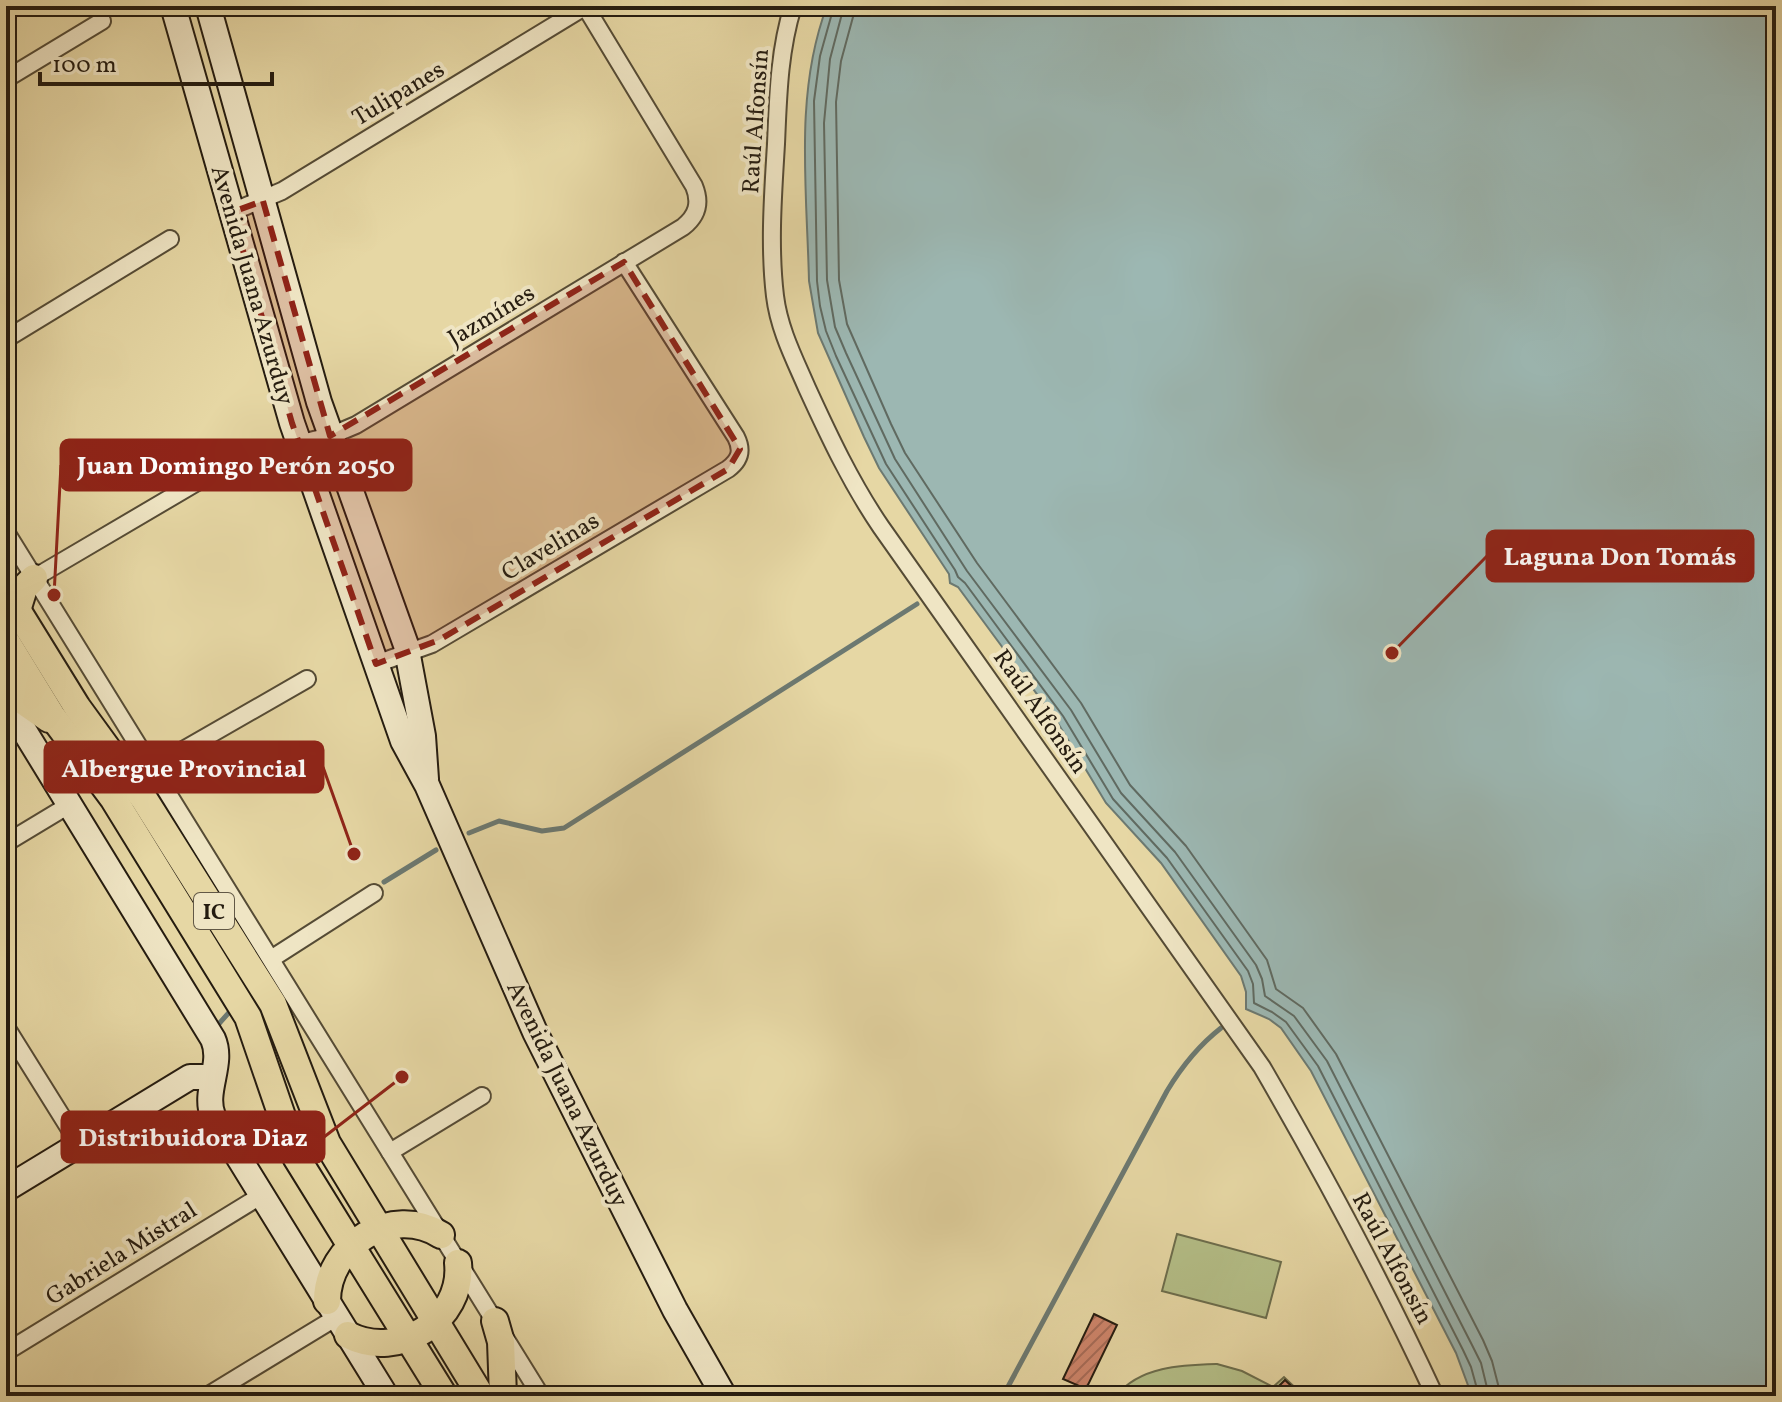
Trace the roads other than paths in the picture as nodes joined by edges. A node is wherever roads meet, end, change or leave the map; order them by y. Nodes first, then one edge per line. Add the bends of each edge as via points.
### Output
1 (173, 6) edge
2 (208, 6) edge
3 (586, 6) edge
4 (793, 6) edge
5 (102, 21) dead end
6 (6, 79) edge
7 (263, 201) junction
8 (232, 212) junction
9 (170, 239) dead end
10 (624, 262) junction
11 (6, 339) edge
12 (330, 436) junction
13 (298, 444) junction
14 (238, 458) dead end
15 (6, 532) edge
16 (34, 578) junction
17 (10, 610) edge
18 (6, 641) edge
19 (408, 654) junction
20 (376, 664) junction
21 (307, 679) dead end
22 (6, 689) edge
23 (6, 701) edge
24 (61, 728) junction
25 (152, 768) junction
26 (427, 785) junction
27 (69, 805) junction
28 (6, 843) edge
29 (374, 893) dead end
30 (271, 959) junction
31 (6, 1027) edge
32 (213, 1077) junction
33 (482, 1096) dead end
34 (79, 1144) junction
35 (390, 1152) junction
36 (6, 1189) edge
37 (262, 1195) junction
38 (378, 1229) junction
39 (441, 1235) junction
40 (351, 1247) junction
41 (458, 1263) junction
42 (338, 1318) junction
43 (495, 1321) junction
44 (435, 1322) junction
45 (408, 1338) junction
46 (6, 1352) edge
47 (207, 1396) edge
48 (386, 1396) edge
49 (444, 1396) edge
50 (481, 1396) edge
51 (503, 1396) edge
52 (541, 1396) edge
53 (724, 1396) edge
54 (1435, 1396) edge

1 - 8 street, Avenida Juana Azurduy
2 - 7 street, Avenida Juana Azurduy
3 - 7 street, Tulipanes
3 - 10 street, Jazmínes via 698,197 697,208 683,227
4 - 54 street, Raúl Alfonsín via 780,74 773,200 775,296 785,338 834,447 874,517 1262,1067 1382,1285
5 - 6 street
7 - 8 street, Tulipanes
7 - 12 street, Avenida Juana Azurduy
8 - 13 street, Avenida Juana Azurduy
9 - 11 street
10 - 12 street, Jazmínes
10 - 19 street, Clavelinas via 736,437 740,454 714,477
12 - 13 street, Jazmínes
12 - 19 street, Avenida Juana Azurduy
13 - 20 street, Avenida Juana Azurduy
14 - 16 street
15 - 16 street
16 - 17 main road
16 - 25 street
17 - 38 main road, IC via 144,799 273,1004 327,1143
18 - 24 main road, IC
19 - 20 street, Clavelinas
19 - 26 street, Avenida Juana Azurduy
20 - 26 street, Avenida Juana Azurduy via 403,741
21 - 25 street
22 - 24 main road
23 - 27 street
24 - 40 main road, IC via 113,798 248,1017 296,1157
25 - 30 street
26 - 53 street, Avenida Juana Azurduy via 535,1032
27 - 28 street
27 - 32 street via 213,1039
29 - 30 street
30 - 35 street
31 - 34 street
32 - 34 street via 190,1077
32 - 37 street via 212,1113
33 - 35 street
34 - 36 street
35 - 39 street
37 - 42 street
37 - 46 street, Gabriela Mistral
38 - 39 main road via 406,1223
38 - 40 main road
38 - 44 main road, IC
39 - 41 street
40 - 42 main road via 330,1275
40 - 45 main road, IC
41 - 43 street
41 - 44 main road via 454,1295
42 - 45 main road via 378,1344
42 - 47 street
42 - 48 street
43 - 51 main road
43 - 52 street
44 - 45 main road
44 - 50 main road, IC
45 - 49 main road, IC

